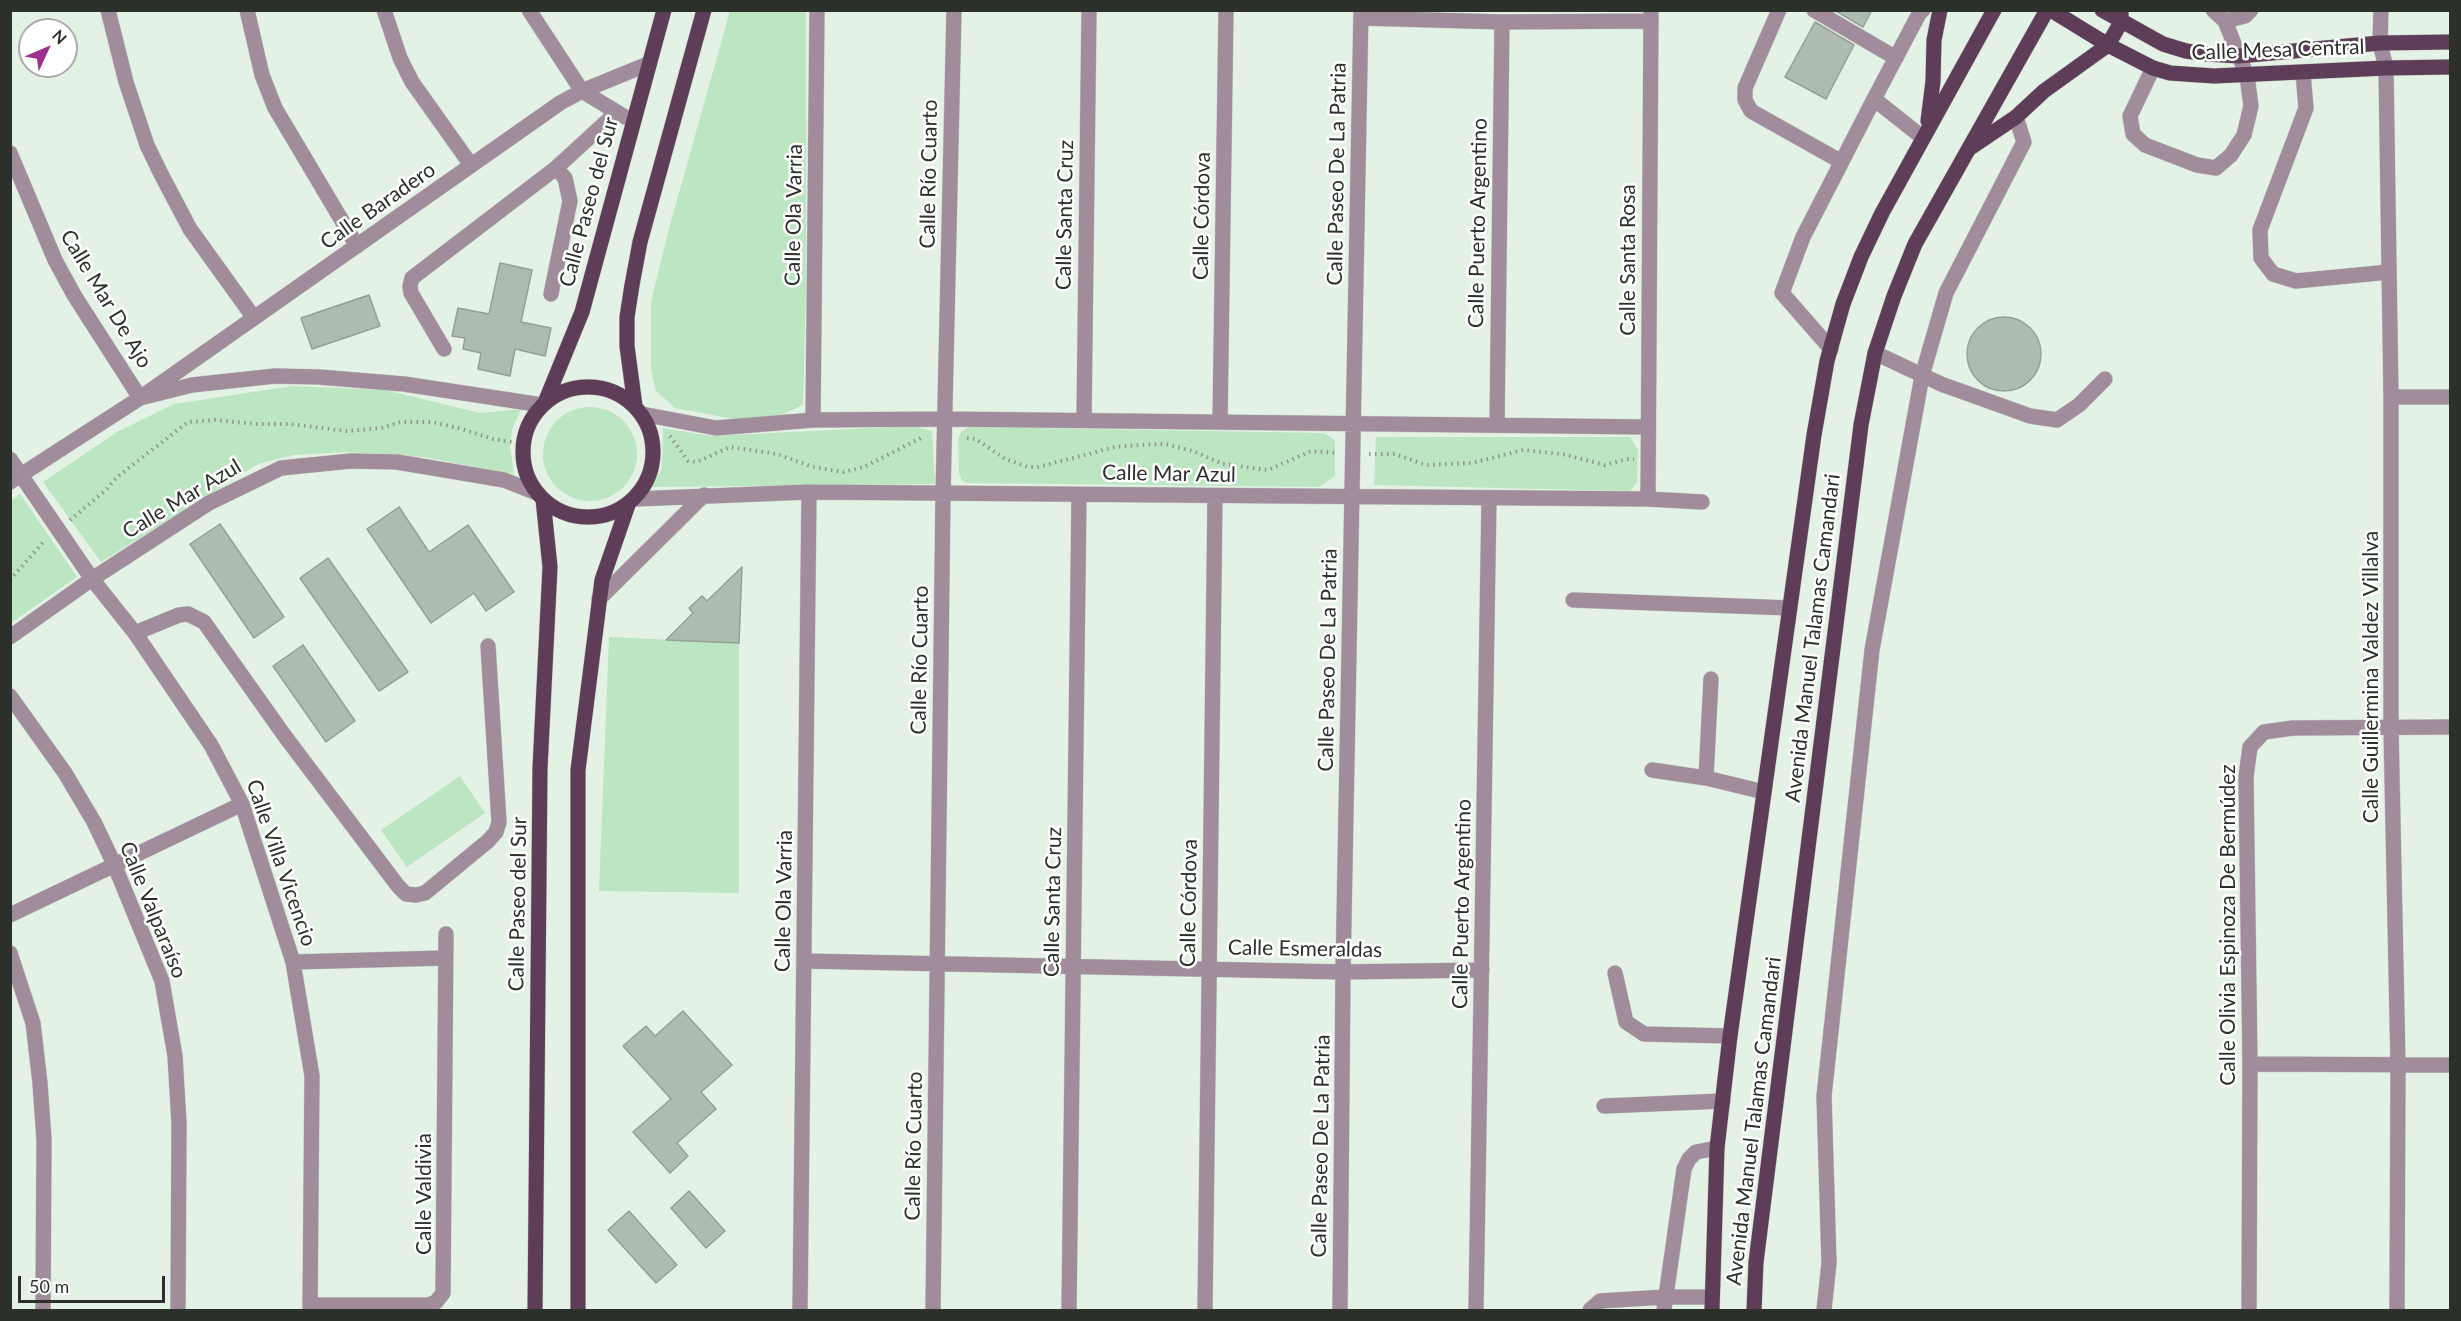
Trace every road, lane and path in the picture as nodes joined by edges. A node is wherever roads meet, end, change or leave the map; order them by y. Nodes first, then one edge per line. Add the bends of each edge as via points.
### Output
1 (108, 10) edge
2 (247, 10) edge
3 (384, 10) edge
4 (529, 10) edge
5 (664, 10) edge
6 (704, 10) edge
7 (817, 10) edge
8 (954, 10) edge
9 (1089, 10) edge
10 (1226, 10) edge
11 (1779, 10) edge
12 (1814, 10) edge
13 (1923, 10) edge
14 (1940, 10) edge
15 (1994, 10) edge
16 (2046, 10) edge
17 (2051, 10) edge
18 (2102, 10) edge
19 (2212, 10) edge
20 (2251, 10) edge
21 (2381, 10) edge
22 (1361, 14) edge
23 (1651, 16) edge
24 (2121, 16) edge
25 (2225, 21) junction
26 (1502, 22) junction
27 (2451, 42) edge
28 (2380, 43) junction
29 (2108, 45) junction
30 (2239, 56) junction
31 (1896, 57) junction
32 (648, 64) junction
33 (2451, 67) edge
34 (2153, 68) junction
35 (2386, 68) junction
36 (2303, 73) junction
37 (2247, 76) junction
38 (582, 91) junction
39 (1874, 99) junction
40 (616, 113) junction
41 (2016, 117) junction
42 (632, 121) junction
43 (1925, 133) junction
44 (1966, 151) junction
45 (10, 153) edge
46 (1840, 161) junction
47 (471, 165) junction
48 (556, 168) junction
49 (357, 246) junction
50 (2389, 272) junction
51 (551, 294) dead end
52 (254, 318) junction
53 (444, 349) dead end
54 (1831, 349) junction
55 (1875, 353) junction
56 (1922, 376) junction
57 (2105, 379) dead end
58 (2391, 397) junction
59 (2451, 397) edge
60 (140, 398) junction
61 (544, 403) junction
62 (638, 410) junction
63 (658, 418) junction
64 (945, 419) junction
65 (813, 420) junction
66 (1084, 420) junction
67 (1220, 422) junction
68 (1353, 423) junction
69 (1497, 425) junction
70 (1648, 426) junction
71 (945, 436) junction
72 (524, 444) junction
73 (1353, 454) junction
74 (10, 459) edge
75 (1648, 460) junction
76 (15, 478) edge
77 (809, 492) junction
78 (944, 494) junction
79 (704, 495) junction
80 (1079, 495) junction
81 (540, 496) junction
82 (1215, 496) junction
83 (1352, 497) junction
84 (1489, 498) junction
85 (1648, 499) junction
86 (632, 502) junction
87 (1702, 502) dead end
88 (58, 530) junction
89 (92, 579) junction
90 (10, 580) edge
91 (599, 599) junction
92 (1573, 600) dead end
93 (1790, 608) junction
94 (135, 633) junction
95 (10, 637) edge
96 (488, 646) dead end
97 (1711, 679) dead end
98 (10, 696) edge
99 (2451, 727) edge
100 (2391, 728) junction
101 (1652, 770) dead end
102 (1706, 778) junction
103 (1764, 792) junction
104 (242, 804) junction
105 (114, 864) junction
106 (10, 915) edge
107 (446, 934) dead end
108 (10, 953) edge
109 (445, 958) junction
110 (804, 961) junction
111 (293, 962) junction
112 (938, 964) junction
113 (1073, 966) junction
114 (1209, 969) junction
115 (1482, 970) junction
116 (1343, 972) junction
117 (1615, 974) dead end
118 (1730, 1036) junction
119 (2250, 1064) junction
120 (2398, 1064) junction
121 (2451, 1065) edge
122 (1722, 1101) junction
123 (1604, 1106) dead end
124 (1717, 1148) junction
125 (1664, 1304) edge
126 (1712, 1304) edge
127 (310, 1308) edge
128 (43, 1311) edge
129 (178, 1311) edge
130 (535, 1311) edge
131 (578, 1311) edge
132 (800, 1311) edge
133 (933, 1311) edge
134 (1069, 1311) edge
135 (1205, 1311) edge
136 (1340, 1311) edge
137 (1476, 1311) edge
138 (1590, 1311) edge
139 (1754, 1311) edge
140 (1824, 1311) edge
141 (2249, 1311) edge
142 (2397, 1311) edge

1 - 52 street via 147,145 190,229
2 - 49 street via 262,75 275,108
3 - 47 street via 412,82
4 - 38 street
5 - 32 main road, Calle Paseo del Sur
6 - 62 main road via 640,242 632,285 627,346
7 - 65 street, Calle Ola Varria
8 - 64 street, Calle Río Cuarto
9 - 66 street, Calle Santa Cruz
10 - 67 street, Calle Córdova
11 - 46 street via 1745,88 1745,100 1751,111
12 - 31 street
13 - 31 street
14 - 43 main road
15 - 43 main road, Avenida Manuel Talamas Camandari
16 - 44 main road, Avenida Manuel Talamas Camandari
17 - 29 main road, Calle Mesa Central
18 - 24 main road, Calle Mesa Central
19 - 25 street
20 - 25 street via 2245,16
21 - 28 street, Calle Guillermina Valdez Villalva
22 - 26 street, Calle Santa Rosa
22 - 68 street, Calle Paseo De La Patria
23 - 26 street, Calle Santa Rosa
23 - 70 street, Calle Santa Rosa
24 - 29 main road
24 - 30 main road, Calle Mesa Central via 2163,44 2186,51
25 - 30 street
26 - 69 street, Calle Puerto Argentino
27 - 28 main road, Calle Mesa Central
28 - 30 main road, Calle Mesa Central
28 - 35 street, Calle Guillermina Valdez Villalva
29 - 34 main road, Calle Mesa Central
29 - 41 main road via 2044,91
30 - 37 street
31 - 39 street
32 - 38 street, Calle Baradero
32 - 42 main road, Calle Paseo del Sur
33 - 35 main road, Calle Mesa Central
34 - 37 main road, Calle Mesa Central via 2194,76
34 - 37 street via 2130,116 2133,134 2145,145 2197,165 2216,168 2231,155 2244,135 2251,106
35 - 36 main road, Calle Mesa Central
35 - 50 street, Calle Guillermina Valdez Villalva
36 - 37 main road, Calle Mesa Central
36 - 50 street via 2306,108 2260,230 2261,258 2273,274 2296,280
38 - 40 street
38 - 47 street, Calle Baradero
39 - 43 street
39 - 46 street
40 - 42 street
40 - 48 street
41 - 44 main road
41 - 56 street via 2024,142 1946,293
42 - 61 main road, Calle Paseo del Sur via 582,312
43 - 54 main road, Avenida Manuel Talamas Camandari via 1861,257
44 - 55 main road, Avenida Manuel Talamas Camandari via 1915,244
45 - 60 street, Calle Mar De Ajo via 55,260
46 - 54 street via 1803,237 1782,293
47 - 49 street, Calle Baradero
48 - 51 street via 565,178 570,201
48 - 53 street via 412,278 411,293
49 - 52 street, Calle Baradero
50 - 58 street, Calle Guillermina Valdez Villalva
52 - 60 street, Calle Baradero
54 - 93 main road, Avenida Manuel Talamas Camandari via 1814,435
55 - 56 street
55 - 139 main road, Avenida Manuel Talamas Camandari via 1859,436 1756,1262
56 - 57 street via 2030,416 2057,420
56 - 140 street via 1872,650 1824,1096 1829,1263
58 - 59 street
58 - 100 street, Calle Guillermina Valdez Villalva
60 - 61 street via 235,379 318,377
60 - 76 street
61 - 62 main road via 566,389 599,388 618,394
61 - 72 main road via 528,427
62 - 63 street
62 - 86 main road via 649,427 653,462 647,482
63 - 65 street via 716,428
63 - 71 path via 688,461 698,462 730,447 777,454 813,467 843,472 864,467 922,437
64 - 65 street
64 - 66 street
64 - 71 street, Calle Río Cuarto
66 - 67 street
67 - 68 street
68 - 69 street
68 - 73 street, Calle Paseo De La Patria
69 - 70 street
70 - 75 street, Calle Santa Rosa
71 - 73 path via 976,439 1005,459 1038,467 1116,447 1140,445 1165,444 1223,464 1268,470 1311,451
71 - 78 street, Calle Río Cuarto
72 - 81 main road via 528,478
72 - 88 path via 432,422 401,422 346,431 291,424 188,422 117,477
73 - 75 path via 1395,454 1426,465 1472,463 1523,450 1562,454 1605,465 1627,459
73 - 83 street, Calle Paseo De La Patria
74 - 76 street, Calle Villa Vicencio
75 - 85 street, Calle Santa Rosa
76 - 88 street, Calle Villa Vicencio
77 - 78 street, Calle Mar Azul
77 - 79 street, Calle Mar Azul
77 - 110 street, Calle Ola Varria
78 - 80 street, Calle Mar Azul
78 - 112 street, Calle Río Cuarto
79 - 86 street, Calle Mar Azul
79 - 91 street
80 - 82 street, Calle Mar Azul
80 - 113 street, Calle Santa Cruz
81 - 86 main road via 558,510 575,516 603,516
81 - 89 street, Calle Mar Azul via 504,480 398,462 351,461 281,468 209,503
81 - 130 main road, Calle Paseo del Sur via 550,567 540,768
82 - 83 street, Calle Mar Azul
82 - 114 street, Calle Córdova
83 - 84 street, Calle Mar Azul
83 - 116 street, Calle Paseo De La Patria
84 - 85 street, Calle Mar Azul
84 - 115 street, Calle Puerto Argentino
85 - 87 street, Calle Mar Azul
86 - 91 main road via 602,580
88 - 89 street, Calle Villa Vicencio
88 - 90 path
89 - 94 street, Calle Villa Vicencio
89 - 95 street, Calle Mar Azul
91 - 131 main road via 578,770
92 - 93 street
93 - 103 main road, Avenida Manuel Talamas Camandari
94 - 96 street via 188,614 210,628 284,735 398,886 406,894 416,895 425,893 488,842 499,822
94 - 104 street, Calle Villa Vicencio via 211,745
97 - 102 street
98 - 105 street, Calle Valparaíso via 65,773
99 - 100 street, Calle Olivia Espinoza De Bermúdez
100 - 119 street, Calle Olivia Espinoza De Bermúdez via 2293,728 2264,732 2250,747 2246,777
100 - 120 street, Calle Guillermina Valdez Villalva
101 - 102 street
102 - 103 street
103 - 118 main road, Avenida Manuel Talamas Camandari
104 - 105 street
104 - 111 street, Calle Villa Vicencio
105 - 106 street
105 - 129 street, Calle Valparaíso via 162,981 175,1056 179,1123
107 - 109 street, Calle Valdivia
108 - 128 street via 33,1023 40,1083 44,1140
109 - 111 street
109 - 127 street, Calle Valdivia via 443,1293 436,1302 421,1305
110 - 112 street, Calle Esmeraldas
110 - 132 street, Calle Ola Varria
111 - 127 street, Calle Villa Vicencio via 312,1076
112 - 113 street, Calle Esmeraldas
112 - 133 street, Calle Río Cuarto
113 - 114 street, Calle Esmeraldas
113 - 134 street, Calle Santa Cruz
114 - 116 street, Calle Esmeraldas
114 - 135 street, Calle Córdova
115 - 116 street, Calle Esmeraldas
115 - 137 street, Calle Puerto Argentino
116 - 136 street, Calle Paseo De La Patria
117 - 118 street via 1626,1022 1644,1034
118 - 122 main road, Avenida Manuel Talamas Camandari
119 - 120 street
119 - 141 street, Calle Olivia Espinoza De Bermúdez
120 - 121 street
120 - 142 street, Calle Guillermina Valdez Villalva
122 - 123 street
122 - 124 main road, Avenida Manuel Talamas Camandari
124 - 125 street via 1696,1152 1684,1169
124 - 126 main road, Avenida Manuel Talamas Camandari
125 - 126 street
125 - 138 street via 1600,1301

